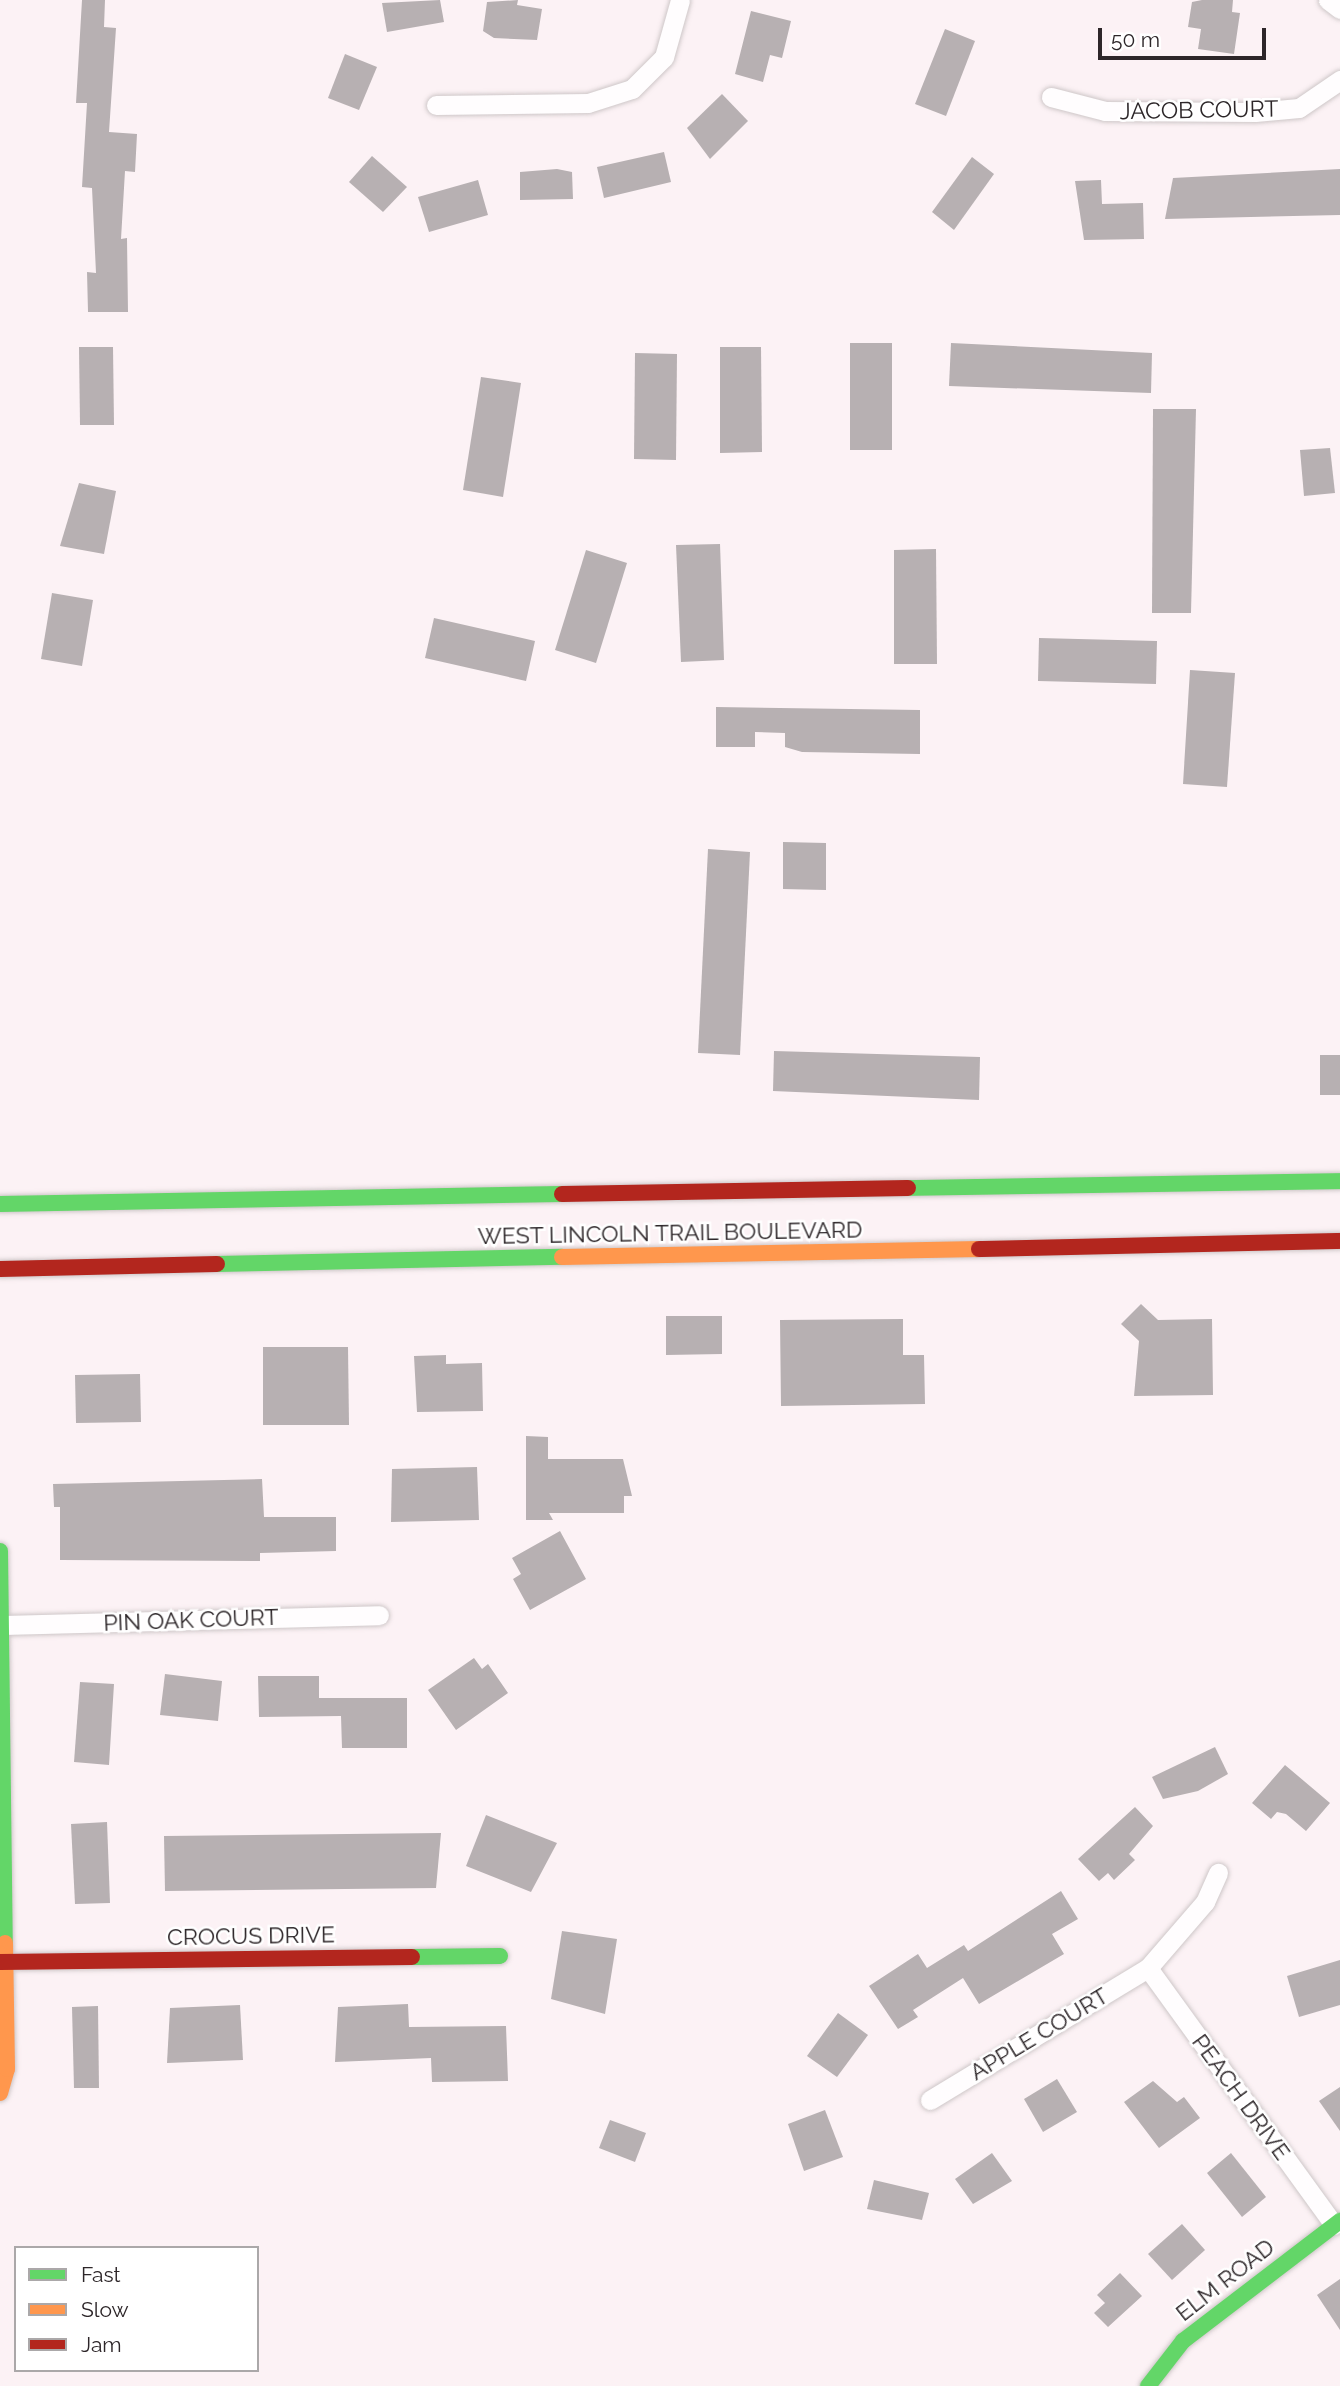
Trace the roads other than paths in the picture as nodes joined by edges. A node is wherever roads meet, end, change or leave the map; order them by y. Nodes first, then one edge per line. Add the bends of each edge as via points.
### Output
1 (680, 0) edge
2 (1328, 0) edge
3 (1340, 9) edge
4 (1340, 80) edge
5 (1051, 97) dead end
6 (436, 104) dead end
7 (1340, 1181) edge
8 (0, 1203) edge
9 (1340, 1241) edge
10 (0, 1269) edge
11 (0, 1550) edge
12 (379, 1615) dead end
13 (3, 1625) junction
14 (1218, 1873) dead end
15 (500, 1956) dead end
16 (2, 1962) edge
17 (1148, 1968) junction
18 (0, 2093) edge
19 (930, 2100) dead end
20 (1337, 2223) edge
21 (1148, 2386) edge

1 - 6 street via 664,57 632,89 588,103
2 - 3 street
4 - 5 street, JACOB COURT via 1299,108 1255,112 1105,111
7 - 8 main road, WEST LINCOLN TRAIL BOULEVARD
9 - 10 main road, WEST LINCOLN TRAIL BOULEVARD
11 - 13 main road
12 - 13 street, PIN OAK COURT
13 - 16 main road
14 - 17 street, APPLE COURT via 1205,1902
15 - 16 main road, CROCUS DRIVE
16 - 18 main road via 7,2069
17 - 19 street, APPLE COURT
17 - 20 street, PEACH DRIVE
20 - 21 main road, ELM ROAD via 1193,2333

